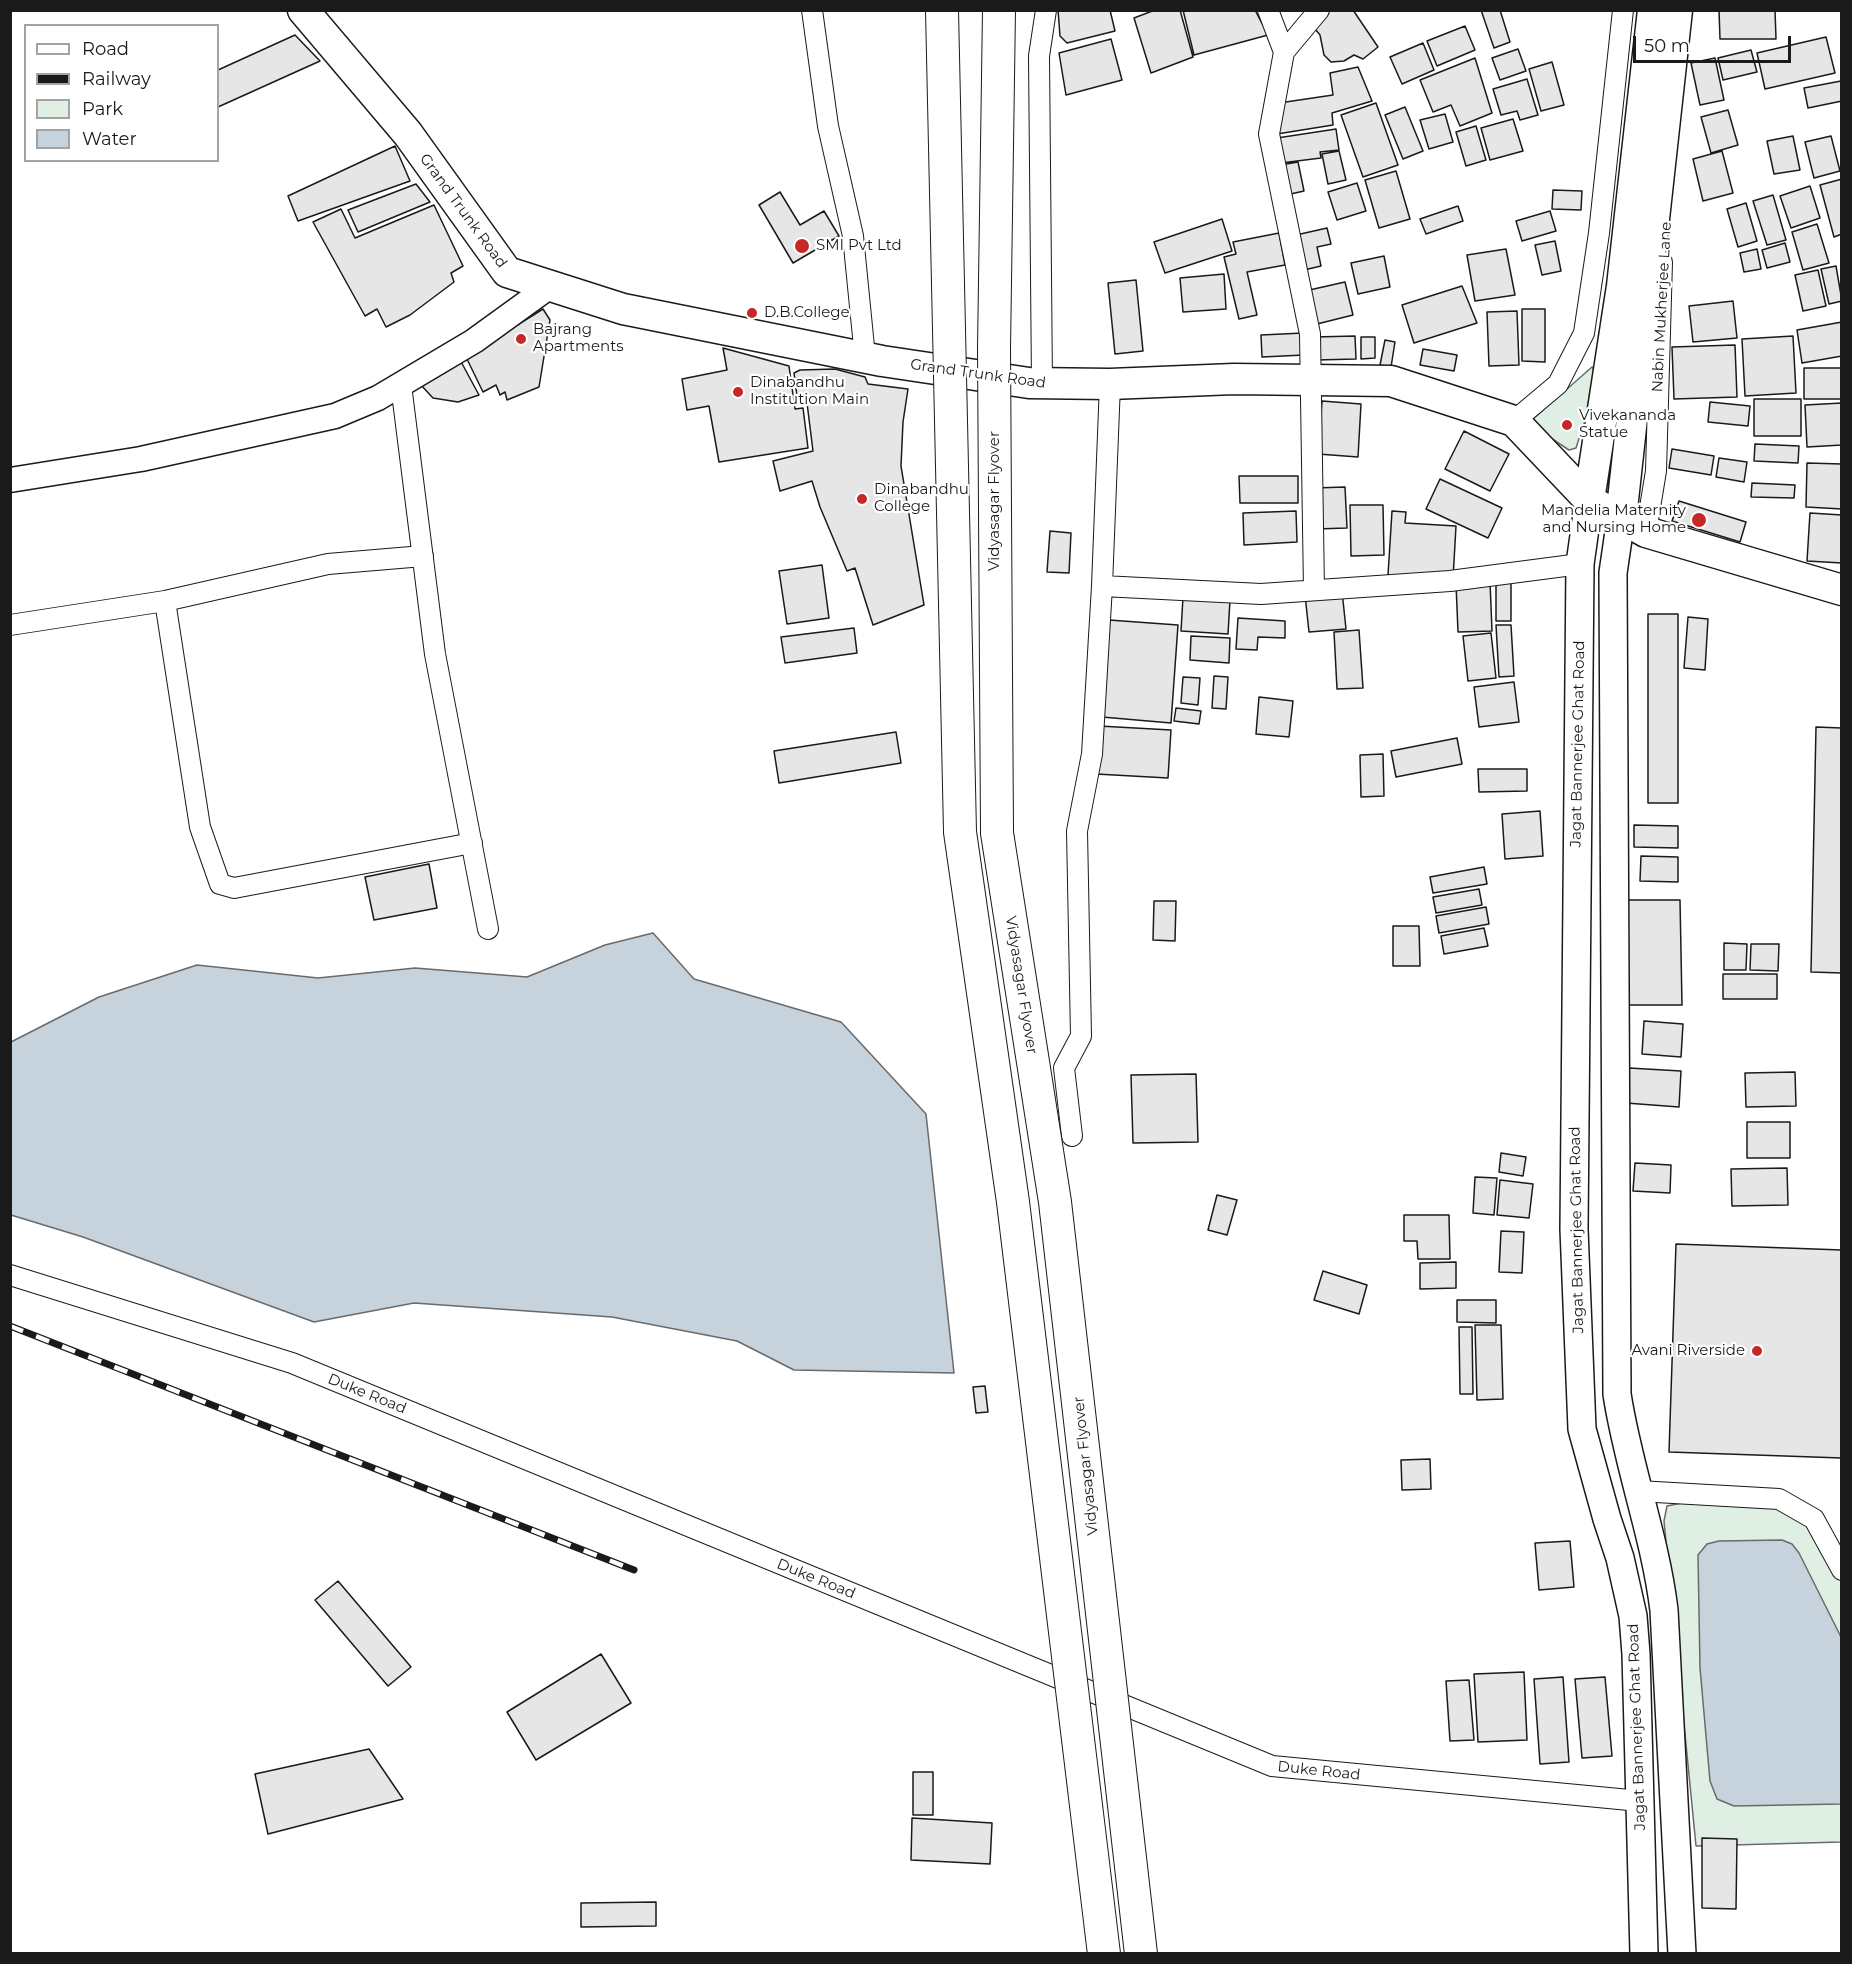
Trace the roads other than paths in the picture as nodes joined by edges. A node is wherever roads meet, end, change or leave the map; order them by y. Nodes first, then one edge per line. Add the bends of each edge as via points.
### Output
1 (303, 10) edge
2 (812, 10) edge
3 (942, 10) edge
4 (999, 10) edge
5 (1046, 10) edge
6 (1268, 10) edge
7 (1319, 10) edge
8 (1623, 10) edge
9 (1653, 10) edge
10 (1677, 10) edge
11 (1692, 10) edge
12 (1284, 52) junction
13 (550, 286) junction
14 (865, 357) junction
15 (1311, 380) junction
16 (1042, 384) junction
17 (1110, 384) junction
18 (400, 385) junction
19 (1514, 421) junction
20 (10, 480) edge
21 (1589, 500) junction
22 (1634, 525) junction
23 (423, 556) junction
24 (1580, 564) junction
25 (1102, 586) junction
26 (1314, 590) junction
27 (1842, 590) edge
28 (165, 601) junction
29 (10, 626) edge
30 (472, 843) junction
31 (488, 929) dead end
32 (1072, 1136) dead end
33 (10, 1275) edge
34 (1638, 1491) junction
35 (1842, 1570) edge
36 (1640, 1801) junction
37 (1104, 1953) edge
38 (1141, 1953) edge
39 (1644, 1953) edge
40 (1682, 1953) edge

1 - 13 main road, Grand Trunk Road via 408,134 507,272
2 - 14 street via 828,126 853,236
3 - 37 highway, bridge via 960,832 1013,1202
4 - 38 highway, Vidyasagar Flyover, bridge via 994,349 998,833 1055,1202
5 - 16 street via 1039,56
6 - 12 street
7 - 12 street
8 - 19 street via 1584,333 1558,384
9 - 21 main road via 1622,286
10 - 22 main road
11 - 22 street, Nabin Mukherjee Lane via 1663,242 1656,471
12 - 15 street via 1269,134 1310,334
13 - 14 main road, Grand Trunk Road via 623,309
13 - 18 street via 474,341
14 - 16 main road, Grand Trunk Road
15 - 17 main road, Grand Trunk Road
15 - 19 main road, Grand Trunk Road via 1391,381
15 - 26 street
16 - 17 main road, Grand Trunk Road
17 - 25 street
18 - 20 street via 335,416 141,459
18 - 23 street
19 - 21 main road, Grand Trunk Road
21 - 22 main road, Grand Trunk Road
21 - 24 main road, Jagat Bannerjee Ghat Road
22 - 27 main road, Grand Trunk Road
22 - 34 main road, Jagat Bannerjee Ghat Road via 1613,573 1617,1394
23 - 28 street via 328,564
23 - 30 street via 435,654
24 - 26 street via 1450,581
24 - 36 main road, Jagat Bannerjee Ghat Road via 1574,1229 1582,1429 1633,1616
25 - 26 street via 1261,594
25 - 32 street via 1092,754 1077,831 1081,1036 1064,1068
28 - 29 street
28 - 30 street via 200,827 220,884 234,888
30 - 31 street
33 - 36 street, Duke Road via 292,1364 1272,1767
34 - 35 street via 1779,1499 1814,1520
34 - 40 main road, Jagat Bannerjee Ghat Road via 1659,1566 1664,1610
36 - 39 main road, Jagat Bannerjee Ghat Road

